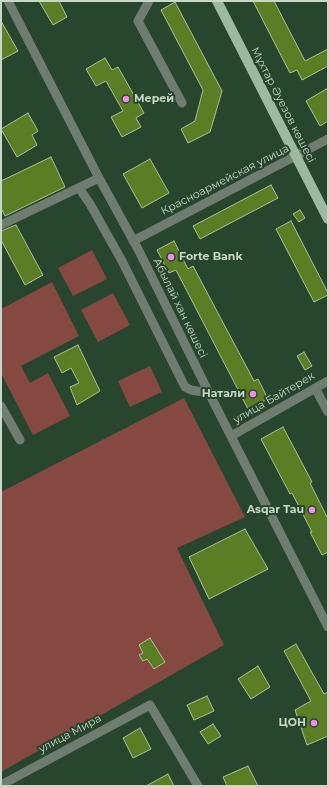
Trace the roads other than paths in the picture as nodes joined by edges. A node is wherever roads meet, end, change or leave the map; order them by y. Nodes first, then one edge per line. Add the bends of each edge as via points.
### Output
1 (8, 1) edge
2 (149, 1) edge
3 (217, 1) edge
4 (182, 103) dead end
5 (328, 139) edge
6 (295, 157) junction
7 (99, 178) junction
8 (79, 188) junction
9 (328, 219) edge
10 (1, 225) edge
11 (133, 241) junction
12 (328, 381) edge
13 (315, 388) junction
14 (209, 393) junction
15 (1, 406) edge
16 (328, 412) edge
17 (231, 436) junction
18 (20, 440) dead end
19 (328, 626) edge
20 (1, 785) edge
21 (198, 786) edge

1 - 7 street, Абылай хан көшесі
2 - 4 street via 138,21
3 - 6 main road, Мұхтар Әуезов көшесі
5 - 6 street, Красноармейская улица
6 - 9 main road, Мұхтар Әуезов көшесі
6 - 11 street, Красноармейская улица
7 - 8 street
7 - 11 street, Абылай хан көшесі
8 - 10 street
8 - 14 street via 122,261 185,387
11 - 14 street, Абылай хан көшесі
12 - 13 street, улица Байтерек
13 - 16 street
13 - 17 street, улица Байтерек
14 - 17 street, Абылай хан көшесі
15 - 18 street
17 - 19 street, Абылай хан көшесі
20 - 21 street, улица Мира via 150,705

